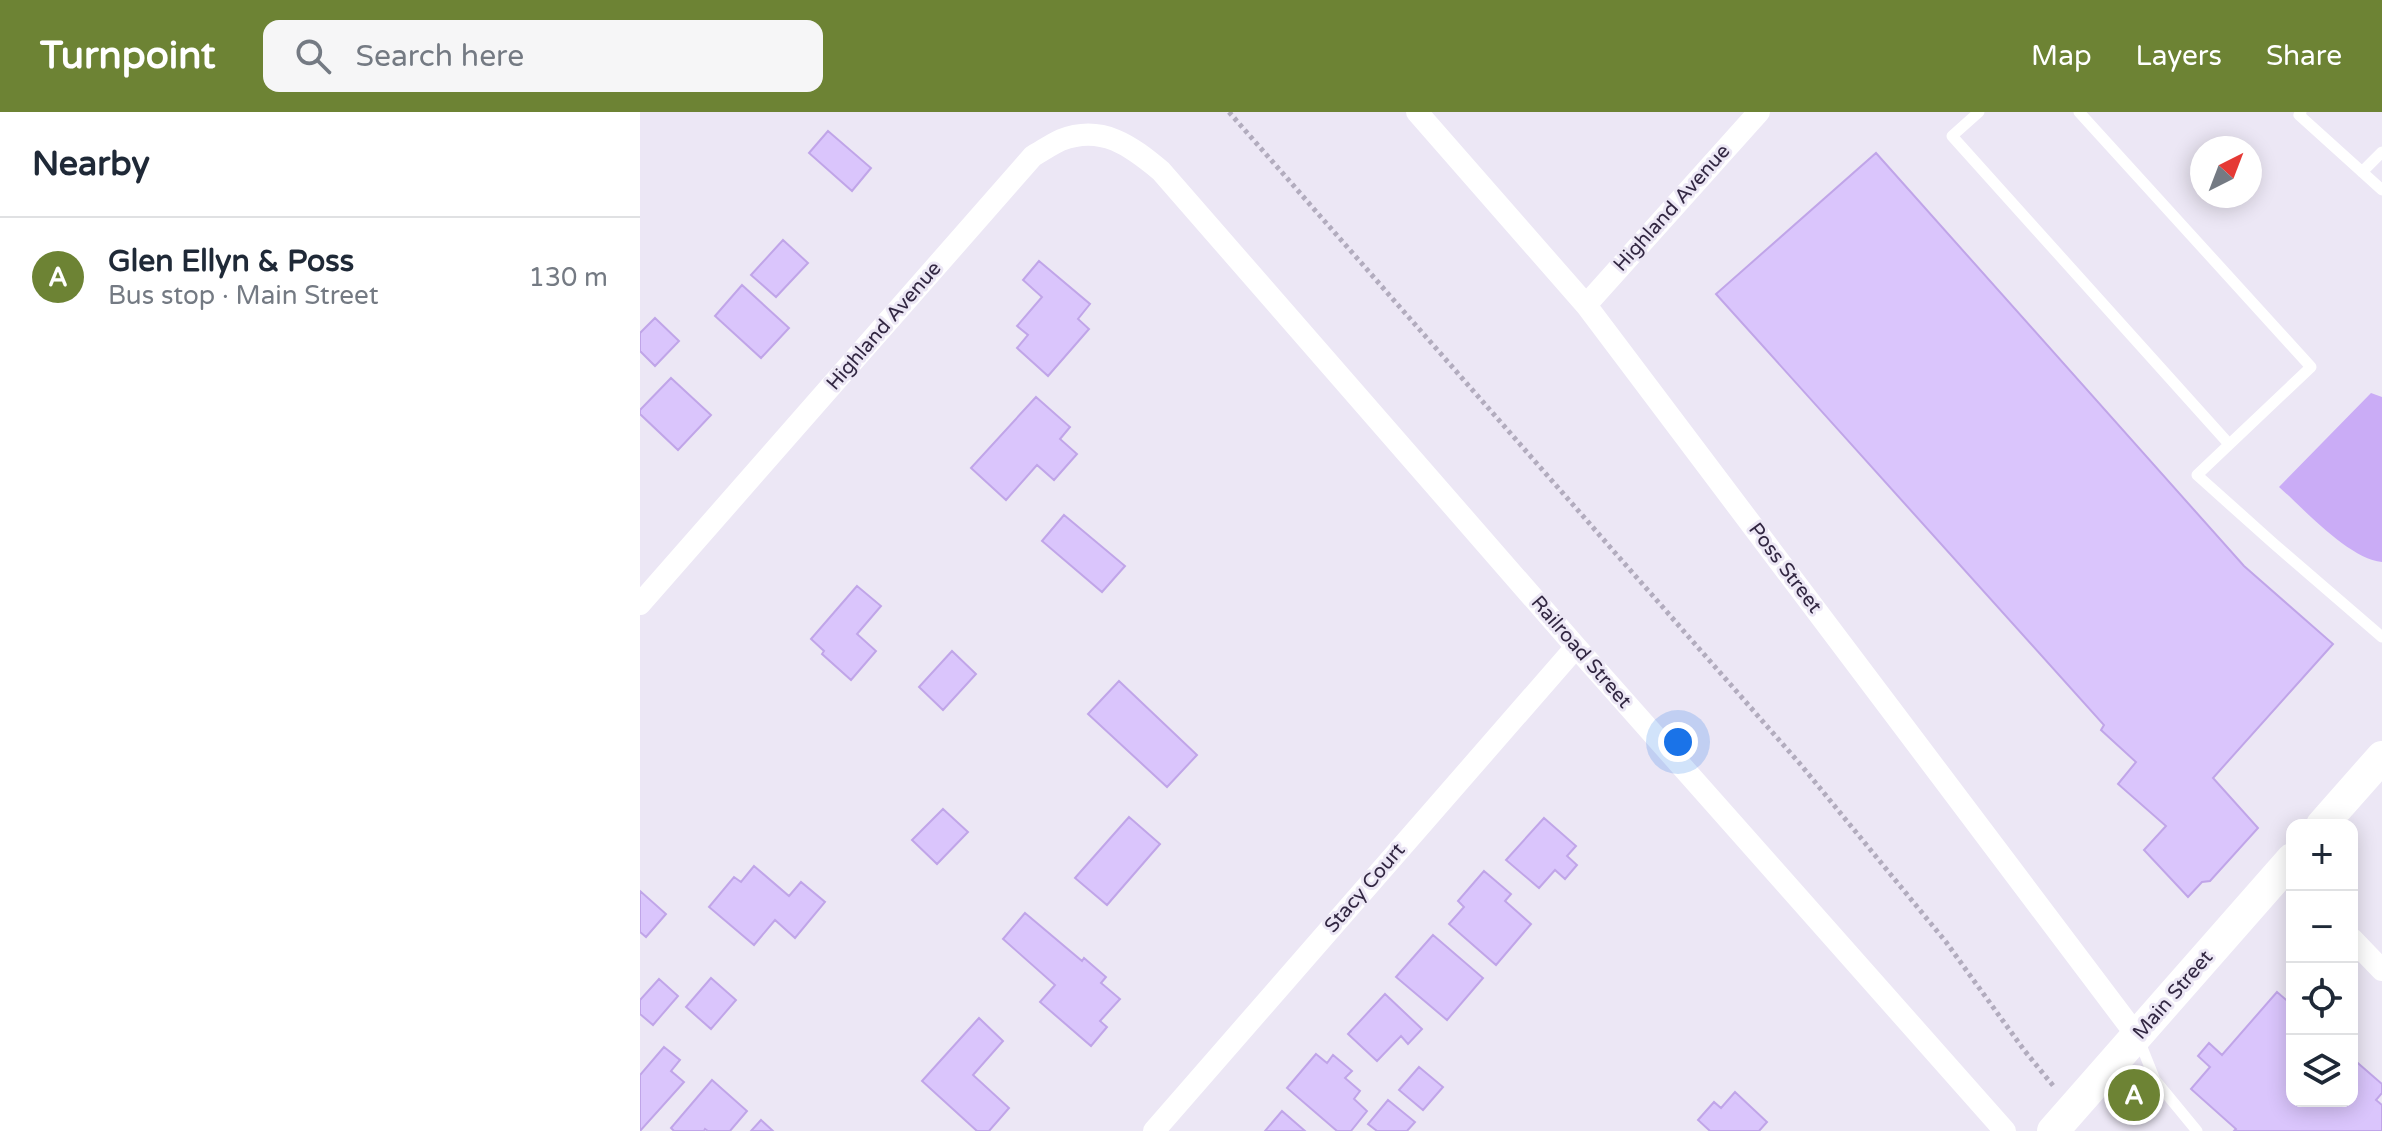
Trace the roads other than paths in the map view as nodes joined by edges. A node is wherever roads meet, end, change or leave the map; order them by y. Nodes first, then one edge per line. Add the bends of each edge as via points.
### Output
1 (1417, 112) edge
2 (1759, 112) edge
3 (1979, 112) edge
4 (2079, 112) edge
5 (2301, 112) edge
6 (2382, 152) edge
7 (1161, 171) joint
8 (2362, 172) junction
9 (2382, 190) edge
10 (1586, 305) junction
11 (2229, 444) junction
12 (640, 604) edge
13 (2382, 637) edge
14 (1576, 647) junction
15 (2382, 757) edge
16 (2327, 819) edge
17 (2286, 872) edge
18 (2358, 945) edge
19 (2382, 970) edge
20 (2137, 1036) junction
21 (1154, 1131) edge
22 (2005, 1131) edge
23 (2053, 1131) edge
24 (2197, 1131) edge

1 - 10 street, Poss Street
2 - 10 street, Highland Avenue
3 - 11 lane via 1952,136
4 - 11 lane via 2311,367
5 - 8 lane
6 - 8 lane
7 - 12 street, Highland Avenue via 1136,150 1093,134 1063,139 1033,156
7 - 14 street, Railroad Street
8 - 9 lane
10 - 20 street, Poss Street
11 - 13 lane via 2197,475
14 - 21 street, Stacy Court
14 - 22 street, Railroad Street
15 - 16 street
17 - 20 street, Main Street
18 - 19 street
20 - 23 street, Main Street
20 - 24 lane via 2155,1080

